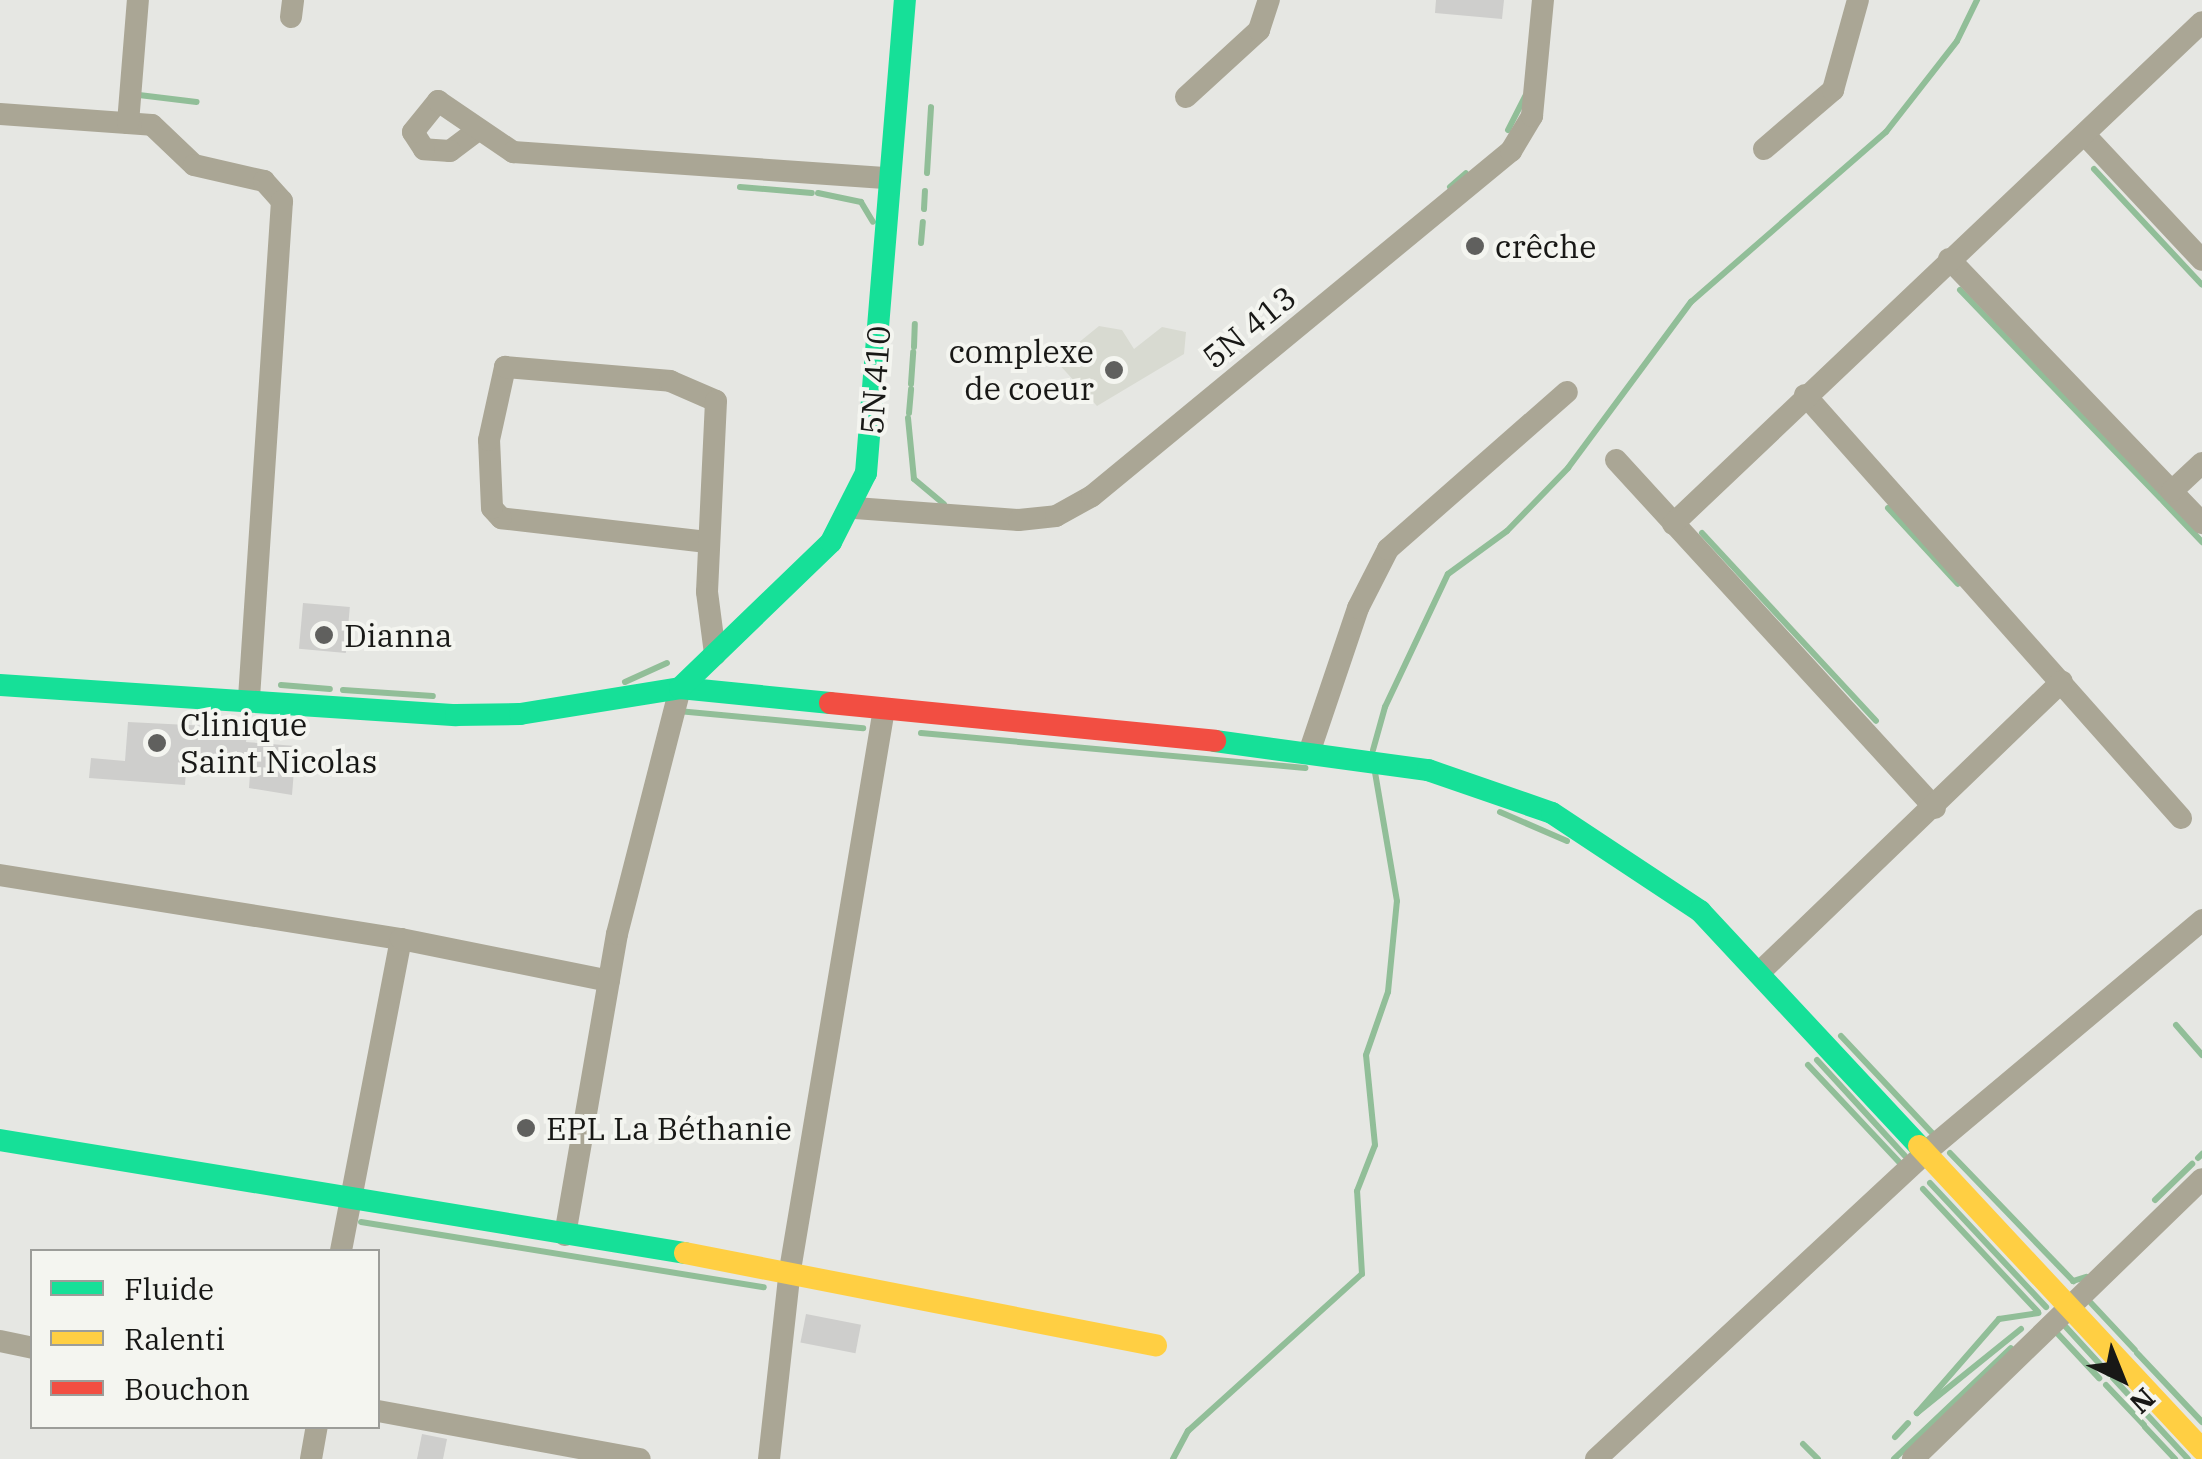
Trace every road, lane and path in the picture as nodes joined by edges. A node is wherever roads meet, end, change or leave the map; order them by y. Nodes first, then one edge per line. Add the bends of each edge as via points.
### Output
1 (138, 0) edge
2 (904, 0) edge
3 (1270, 0) edge
4 (1543, 0) edge
5 (1858, 0) edge
6 (2202, 22) edge
7 (1186, 97) dead end
8 (0, 114) edge
9 (128, 123) junction
10 (478, 130) dead end
11 (2085, 135) junction
12 (1764, 149) dead end
13 (888, 178) junction
14 (1949, 259) junction
15 (2202, 260) edge
16 (1568, 392) dead end
17 (1805, 395) junction
18 (1616, 460) dead end
19 (2202, 462) edge
20 (2172, 491) junction
21 (855, 508) junction
22 (2202, 522) edge
23 (1673, 524) junction
24 (707, 542) junction
25 (715, 654) junction
26 (2062, 682) junction
27 (0, 685) edge
28 (680, 688) junction
29 (249, 698) junction
30 (884, 709) junction
31 (1309, 752) junction
32 (1935, 808) junction
33 (2181, 818) dead end
34 (0, 875) edge
35 (2202, 920) edge
36 (401, 939) junction
37 (1760, 972) junction
38 (609, 981) junction
39 (0, 1140) edge
40 (1926, 1152) junction
41 (2202, 1179) edge
42 (348, 1196) junction
43 (565, 1235) junction
44 (340, 1249) edge
45 (790, 1270) junction
46 (2067, 1304) junction
47 (0, 1342) edge
48 (1156, 1345) dead end
49 (30, 1348) edge
50 (380, 1411) edge
51 (316, 1429) edge
52 (523, 1434) junction
53 (2202, 1449) edge
54 (311, 1459) edge
55 (520, 1459) edge
56 (640, 1459) edge
57 (769, 1459) edge
58 (1596, 1459) edge
59 (1912, 1459) edge

1 - 9 street
2 - 13 main road, 5N.410
3 - 7 street via 1265,23
4 - 21 street, 5N 413 via 1532,116 1511,151 1092,496 1056,516 1019,520
5 - 12 street via 1833,90
6 - 11 street
8 - 9 street
9 - 29 street via 160,128 194,165 264,181 282,201
10 - 13 street via 513,152
11 - 14 street
11 - 15 street
13 - 21 main road, 5N.410 via 872,439
14 - 17 street
14 - 20 street
16 - 31 street via 1388,549 1358,608
17 - 23 street
17 - 26 street
18 - 23 street
19 - 20 street
20 - 22 street
21 - 25 main road, 5N.410
23 - 32 street
24 - 24 street via 718,410 707,392 505,367 489,440 492,508 502,518
24 - 25 street
25 - 28 main road, 5N.410
26 - 32 street
26 - 33 street
27 - 29 main road
28 - 29 main road via 520,714
28 - 30 main road
28 - 38 street
30 - 31 main road
30 - 45 street
31 - 37 main road via 1428,770 1552,813 1669,884
32 - 37 street
34 - 36 street
35 - 40 street
36 - 38 street
36 - 42 street
37 - 40 main road
38 - 43 street
39 - 42 main road
40 - 46 main road
40 - 58 street
41 - 46 street
42 - 43 main road
42 - 44 street
43 - 45 main road
45 - 48 main road
45 - 57 street
46 - 53 main road
46 - 59 street
47 - 49 street
50 - 52 street
51 - 54 street
52 - 55 street
52 - 56 street

